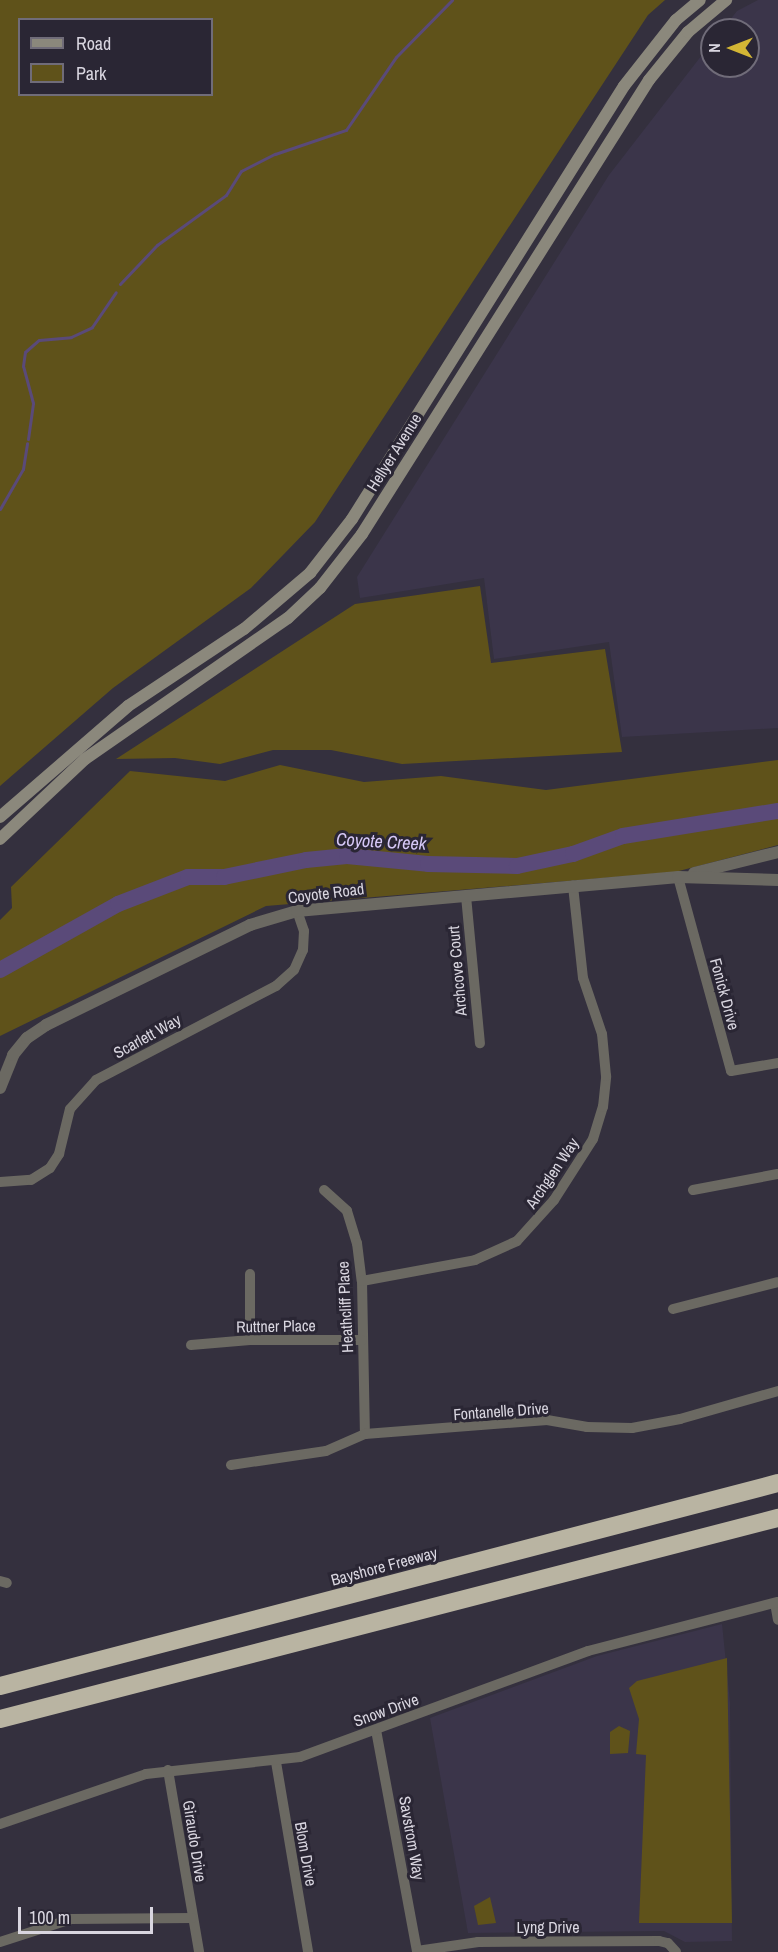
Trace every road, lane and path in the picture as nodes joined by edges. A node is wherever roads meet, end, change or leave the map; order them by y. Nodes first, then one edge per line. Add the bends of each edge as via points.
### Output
1 (700, 0) edge
2 (726, 0) edge
3 (676, 20) junction
4 (688, 32) junction
5 (470, 331) junction
6 (485, 339) junction
7 (244, 629) junction
8 (254, 642) junction
9 (0, 817) edge
10 (0, 839) edge
11 (778, 852) edge
12 (678, 877) junction
13 (778, 880) edge
14 (573, 886) junction
15 (466, 896) junction
16 (297, 911) junction
17 (480, 1043) dead end
18 (778, 1063) edge
19 (0, 1088) edge
20 (778, 1174) edge
21 (0, 1182) edge
22 (324, 1190) dead end
23 (693, 1190) dead end
24 (250, 1274) dead end
25 (362, 1281) junction
26 (778, 1282) edge
27 (673, 1310) dead end
28 (250, 1340) junction
29 (362, 1340) junction
30 (191, 1346) dead end
31 (778, 1390) edge
32 (364, 1434) junction
33 (231, 1465) dead end
34 (778, 1484) edge
35 (778, 1518) edge
36 (776, 1602) edge
37 (778, 1620) edge
38 (0, 1686) edge
39 (0, 1719) edge
40 (376, 1730) junction
41 (276, 1762) junction
42 (168, 1770) junction
43 (0, 1824) edge
44 (192, 1918) junction
45 (0, 1942) edge
46 (199, 1952) edge
47 (308, 1952) edge
48 (417, 1952) edge
49 (676, 1952) edge

1 - 3 main road, Hellyer Avenue
2 - 4 main road, Hellyer Avenue
3 - 4 main road
3 - 5 main road, Hellyer Avenue via 624,86
4 - 6 main road, Hellyer Avenue via 636,98
5 - 6 main road
5 - 7 main road, Hellyer Avenue via 352,519 310,573
6 - 8 main road, Hellyer Avenue via 342,562 288,618
7 - 8 main road
7 - 9 main road, Hellyer Avenue via 128,706
8 - 10 main road, Hellyer Avenue via 85,759
11 - 12 street, Coyote Road
12 - 13 street, Coyote Road
12 - 14 street, Coyote Road
12 - 18 street, Fonick Drive via 731,1071
14 - 15 street, Coyote Road
14 - 25 street, Archglen Way via 583,978 602,1034 606,1076 603,1107 592,1139 554,1200 517,1241 475,1260
15 - 16 street, Coyote Road
15 - 17 street, Archcove Court
16 - 19 street, Coyote Road via 250,925 46,1025 27,1038 13,1055
16 - 21 street, Scarlett Way via 304,931 303,950 294,970 276,986 96,1080 70,1109 59,1154 50,1168 31,1180
20 - 23 street
22 - 25 street, Heathcliff Place via 347,1211
24 - 28 street
25 - 29 street, Heathcliff Place
26 - 27 street
28 - 29 street, Ruttner Place
28 - 30 street, Ruttner Place
29 - 32 street, Heathcliff Place
31 - 32 street, Fontanelle Drive via 680,1419 632,1428 587,1427 547,1420
32 - 33 street via 326,1452
34 - 38 highway, Bayshore Freeway
35 - 39 highway
36 - 37 street
36 - 40 street, Snow Drive via 588,1651
40 - 41 street, Snow Drive
40 - 48 street, Savstrom Way
41 - 42 street, Snow Drive
41 - 47 street, Blom Drive
42 - 43 street, Snow Drive
42 - 44 street, Giraudo Drive
44 - 45 street via 71,1919
44 - 46 street, Giraudo Drive
48 - 49 street, Lyng Drive via 478,1942 659,1941 668,1943

